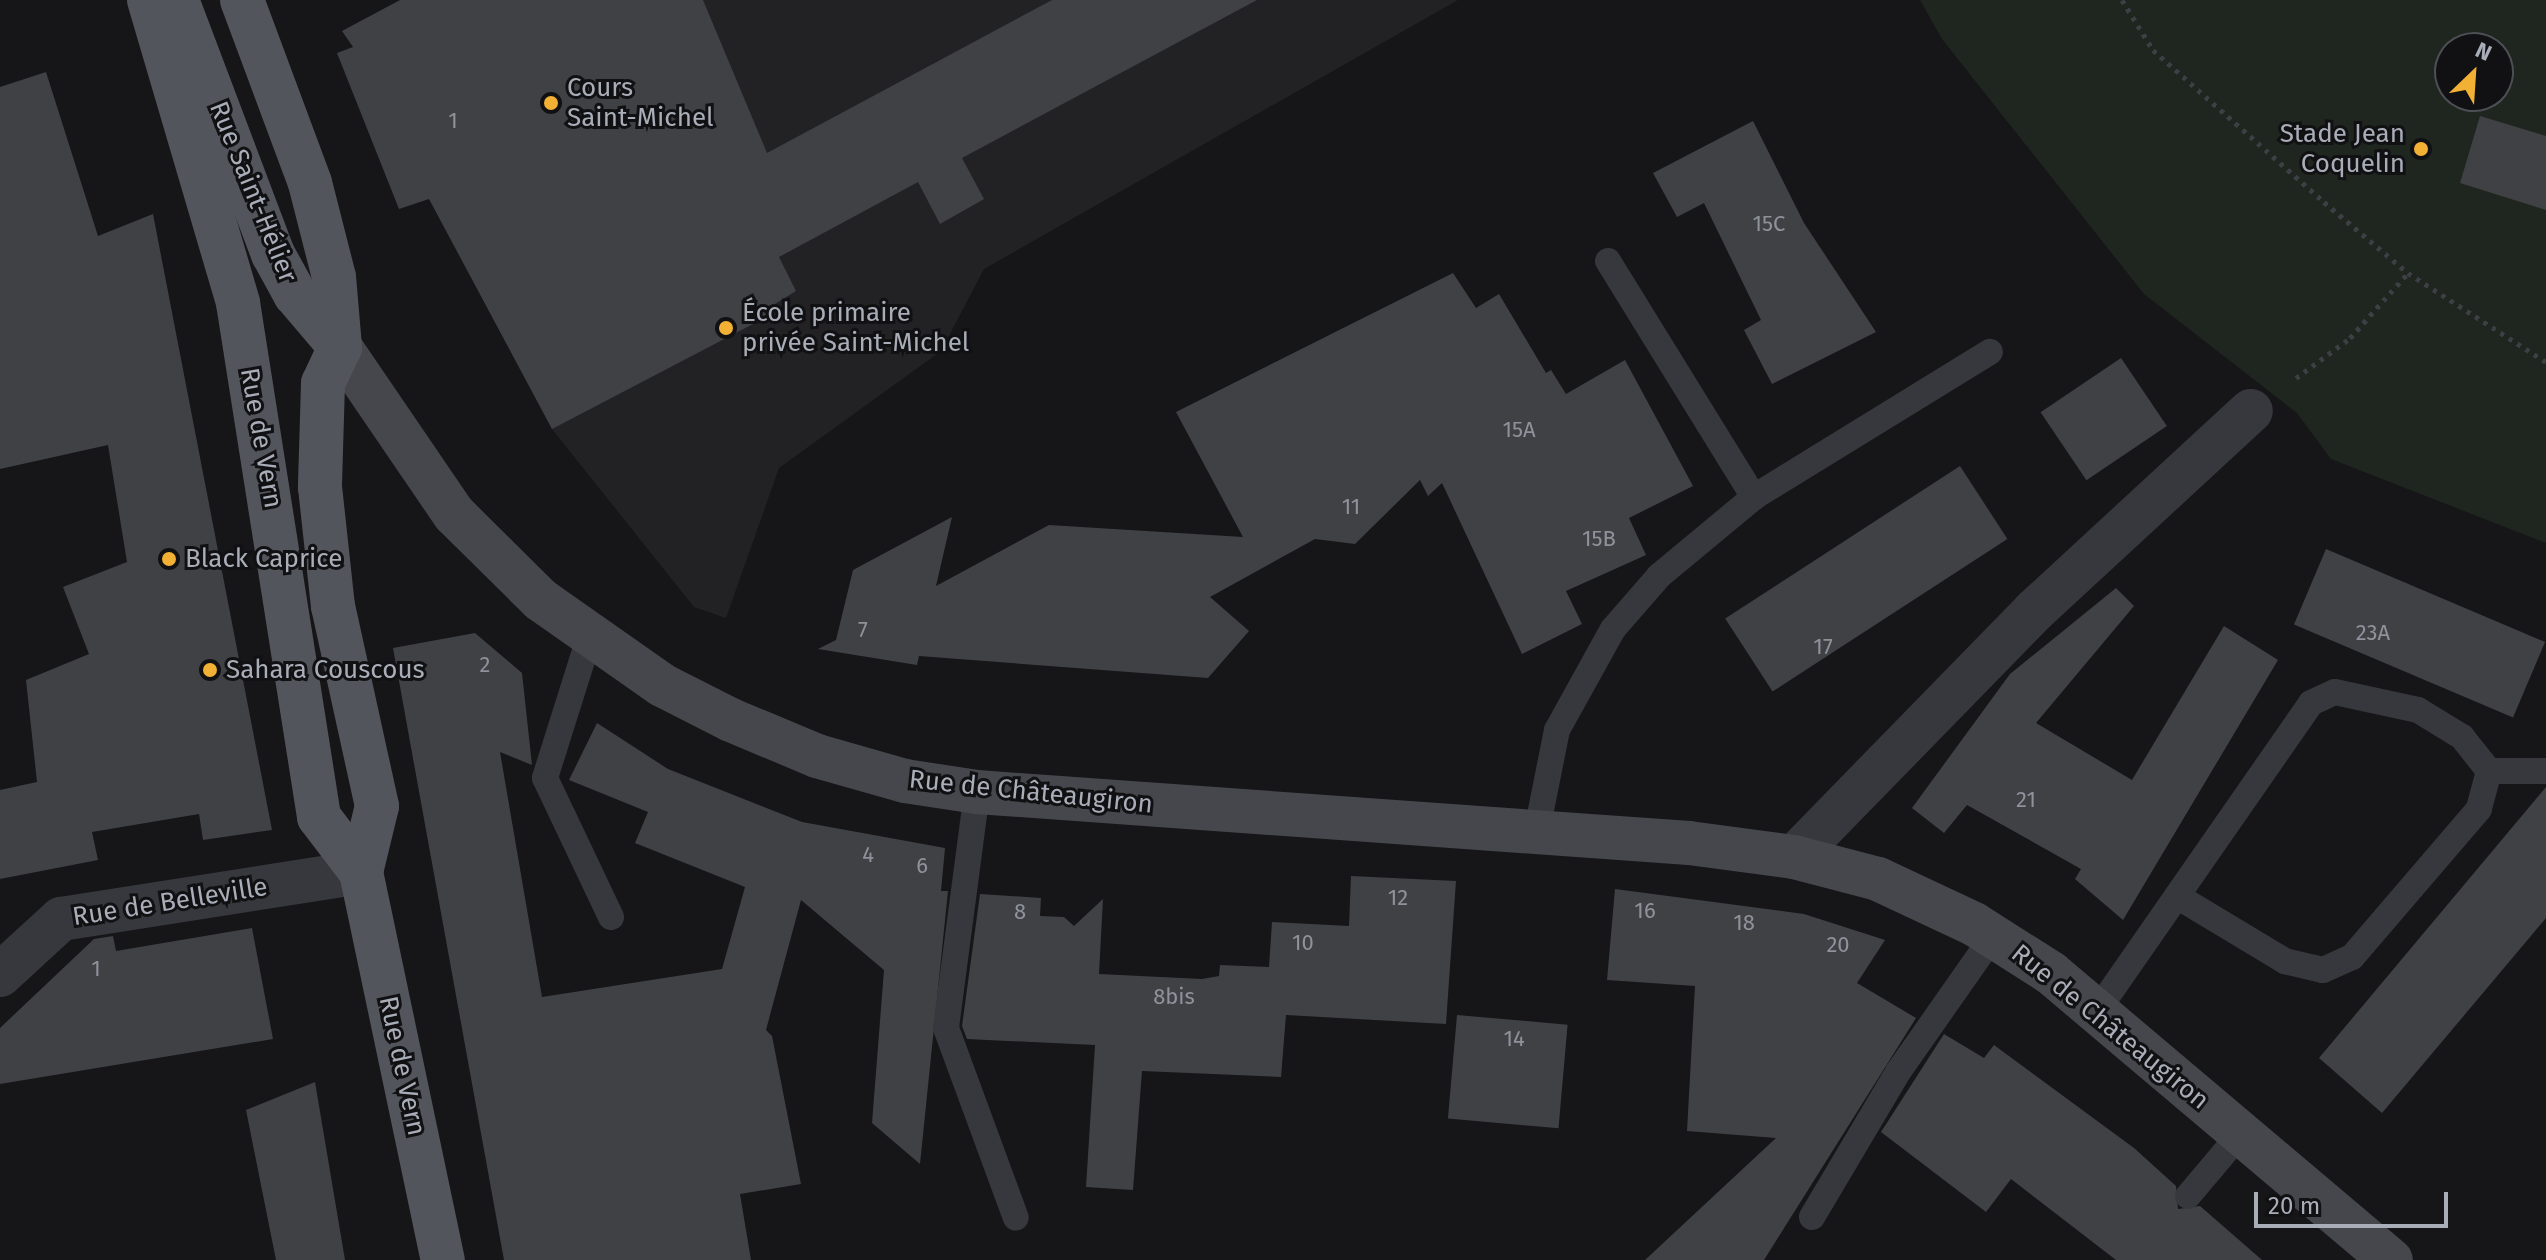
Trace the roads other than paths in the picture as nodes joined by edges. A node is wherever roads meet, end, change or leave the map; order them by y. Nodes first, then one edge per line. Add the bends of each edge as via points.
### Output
1 (149, 0) edge
2 (177, 0) edge
3 (242, 0) edge
4 (1608, 261) dead end
5 (340, 347) junction
6 (1990, 352) dead end
7 (2251, 411) road end
8 (1754, 497) junction
9 (590, 635) junction
10 (2489, 771) junction
11 (2546, 771) edge
12 (977, 792) junction
13 (1537, 830) junction
14 (1794, 857) junction
15 (361, 872) junction
16 (2177, 896) junction
17 (611, 917) dead end
18 (1994, 935) junction
19 (0, 975) edge
20 (2097, 1011) junction
21 (2241, 1133) junction
22 (2188, 1196) dead end
23 (1812, 1217) dead end
24 (1016, 1218) dead end
25 (443, 1260) edge
26 (2391, 1260) edge

1 - 15 main road, Rue de Vern via 238,303 319,817
2 - 5 main road, Rue Saint-Hélier via 273,254 295,294
3 - 5 main road, Rue Saint-Hélier via 310,183 334,277
4 - 8 lane
5 - 9 main road, Rue de Châteaugiron via 454,514 541,600
5 - 15 main road, Rue de Vern via 323,383 320,487 333,606 377,806
6 - 8 lane
7 - 14 street via 2034,611
8 - 13 lane via 1659,576 1613,629 1557,730
9 - 12 main road, Rue de Châteaugiron via 662,685 817,756 905,781
9 - 17 lane via 545,778
10 - 11 lane
10 - 16 lane via 2479,809 2352,957 2323,970 2285,961
10 - 16 lane via 2462,737 2418,710 2335,692 2311,703
12 - 13 main road, Rue de Châteaugiron
12 - 24 lane via 946,1028
13 - 14 main road, Rue de Châteaugiron
14 - 18 main road, Rue de Châteaugiron via 1878,879
15 - 19 street, Rue de Belleville via 61,919
15 - 25 main road, Rue de Vern
16 - 20 lane
18 - 20 main road, Rue de Châteaugiron
18 - 23 lane via 1898,1072
20 - 21 main road, Rue de Châteaugiron
21 - 22 lane
21 - 26 main road, Rue de Châteaugiron

